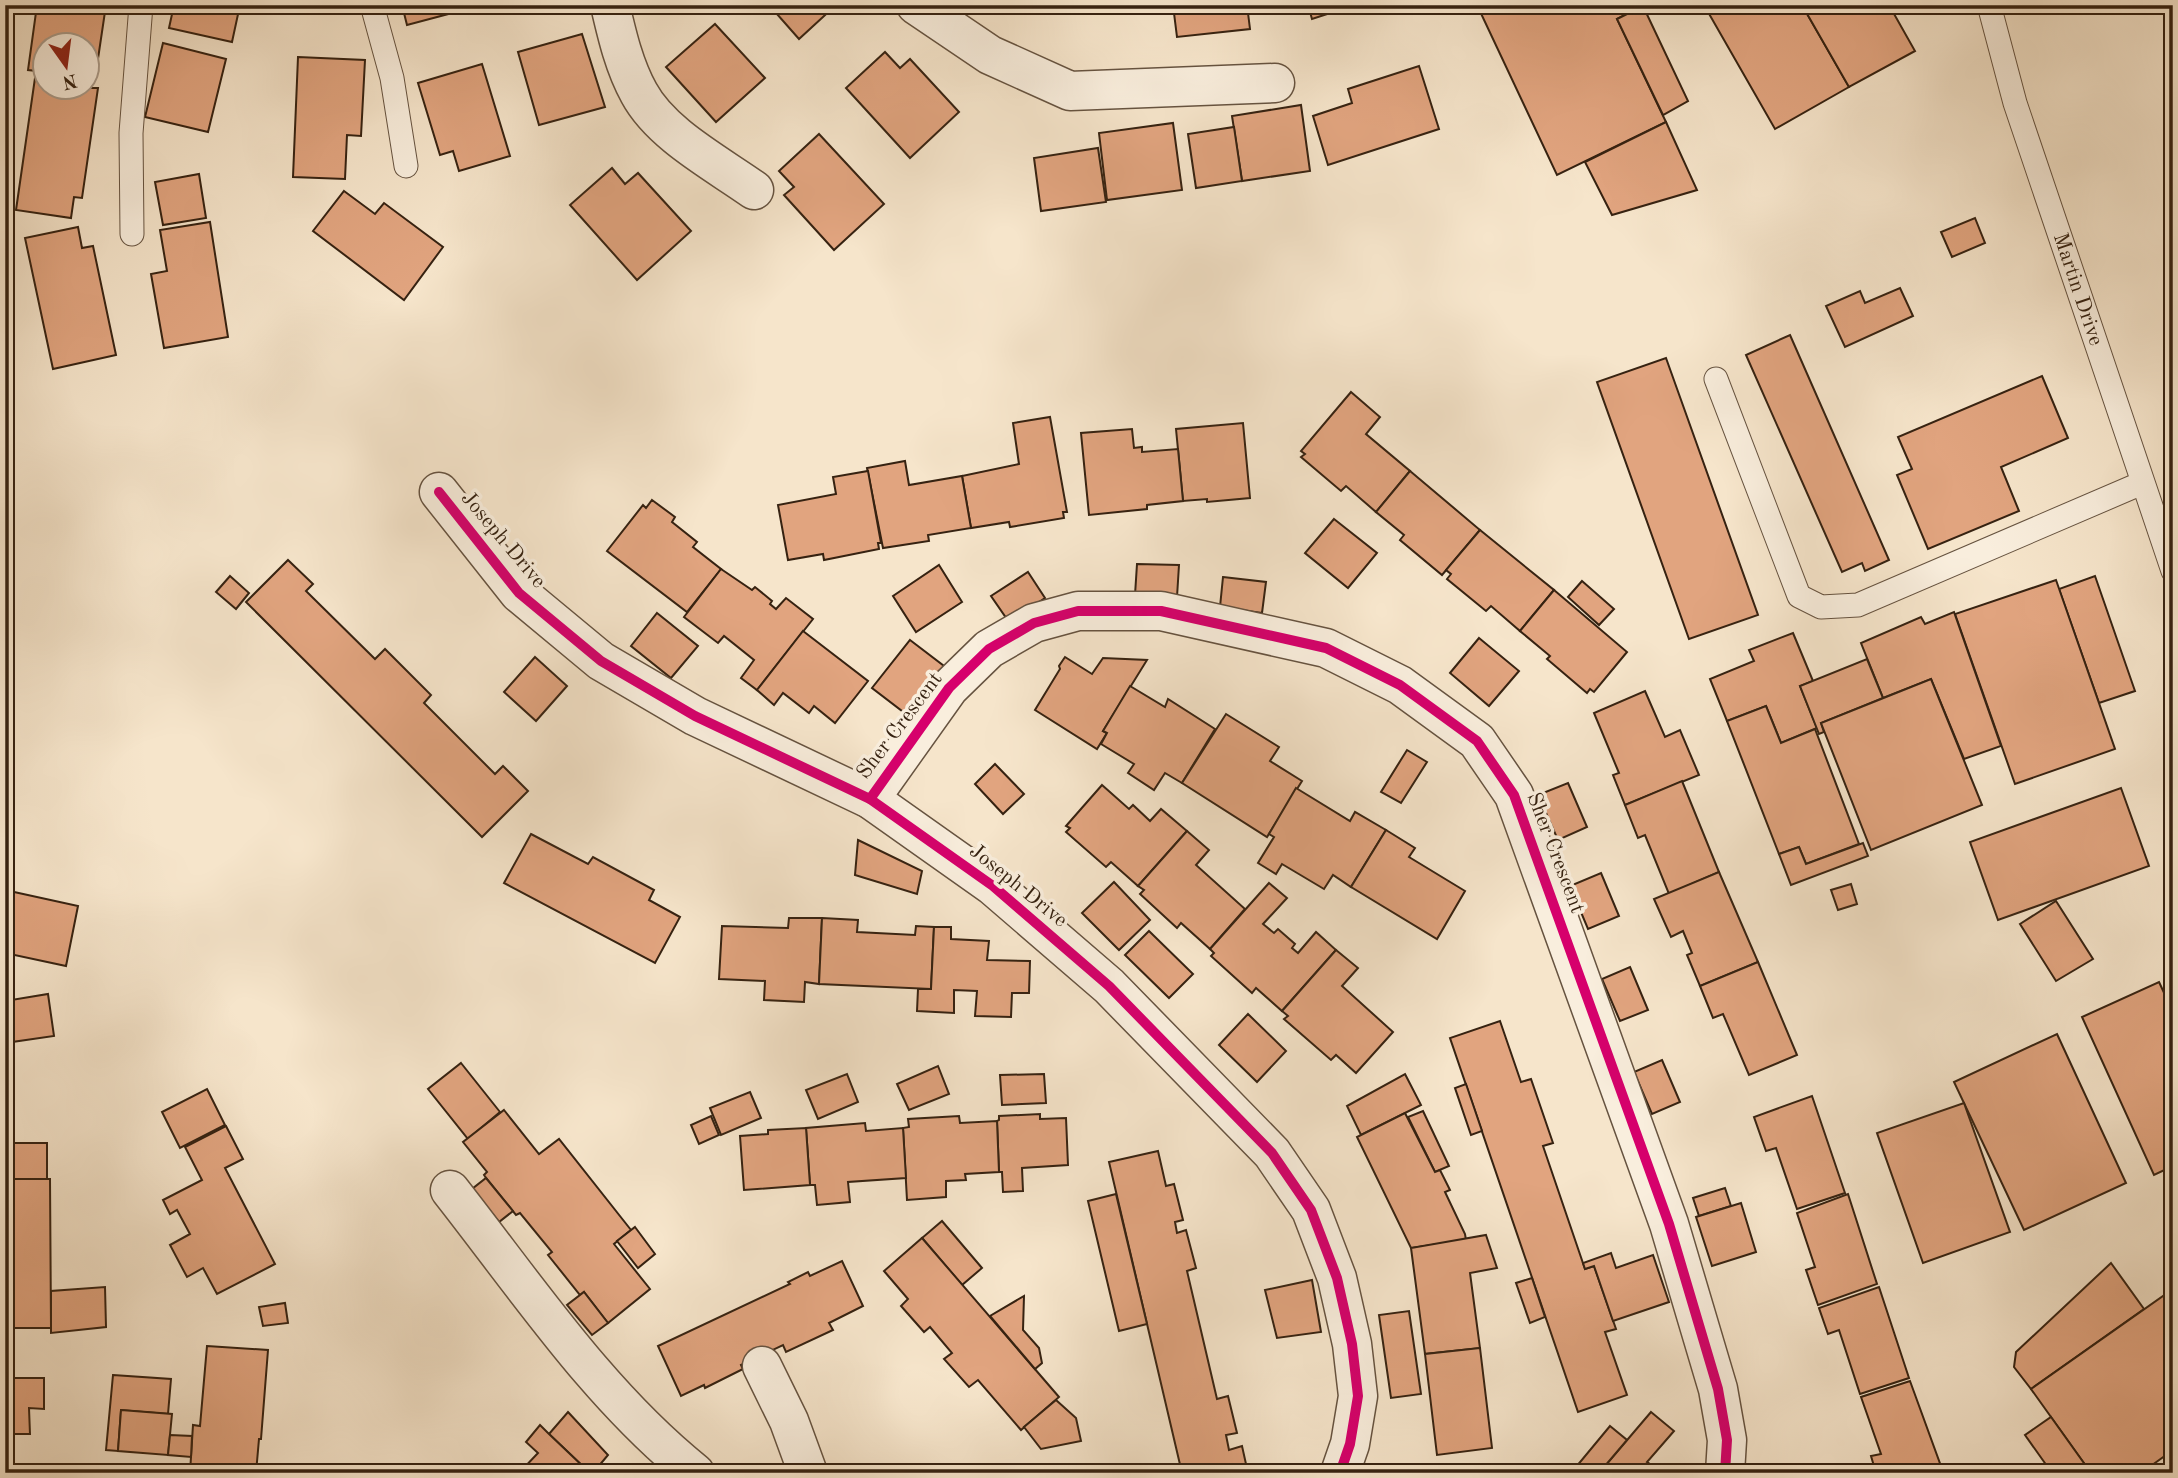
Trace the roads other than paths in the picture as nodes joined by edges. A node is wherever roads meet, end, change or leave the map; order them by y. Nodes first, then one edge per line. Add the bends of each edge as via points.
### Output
1 (141, 5) edge
2 (372, 5) edge
3 (610, 5) edge
4 (916, 5) edge
5 (1989, 5) edge
6 (1275, 83) dead end
7 (406, 166) dead end
8 (754, 190) dead end
9 (132, 234) dead end
10 (1716, 379) dead end
11 (2142, 482) junction
12 (439, 492) dead end
13 (2173, 571) edge
14 (870, 799) junction
15 (450, 1190) dead end
16 (762, 1366) dead end
17 (695, 1473) edge
18 (808, 1473) edge
19 (1340, 1473) edge
20 (1725, 1473) edge

1 - 9 lane via 131,133
2 - 7 lane via 392,78
3 - 8 street via 639,94 667,128
4 - 6 street via 990,55 1070,91
5 - 11 lane, Martin Drive via 2015,103
10 - 11 lane via 1799,596 1821,607 1858,605
11 - 13 lane, Martin Drive
12 - 14 street, Joseph Drive via 519,593 601,661 695,716
14 - 19 street, Joseph Drive via 993,886 1109,986 1272,1153 1311,1210 1337,1278 1352,1344 1358,1395
14 - 20 street, Sher Crescent via 949,688 989,649 1034,623 1078,611 1161,611 1326,648 1400,685 1477,741 1514,795 1669,1224 1718,1389 1727,1440
15 - 17 street via 615,1398
16 - 18 street

